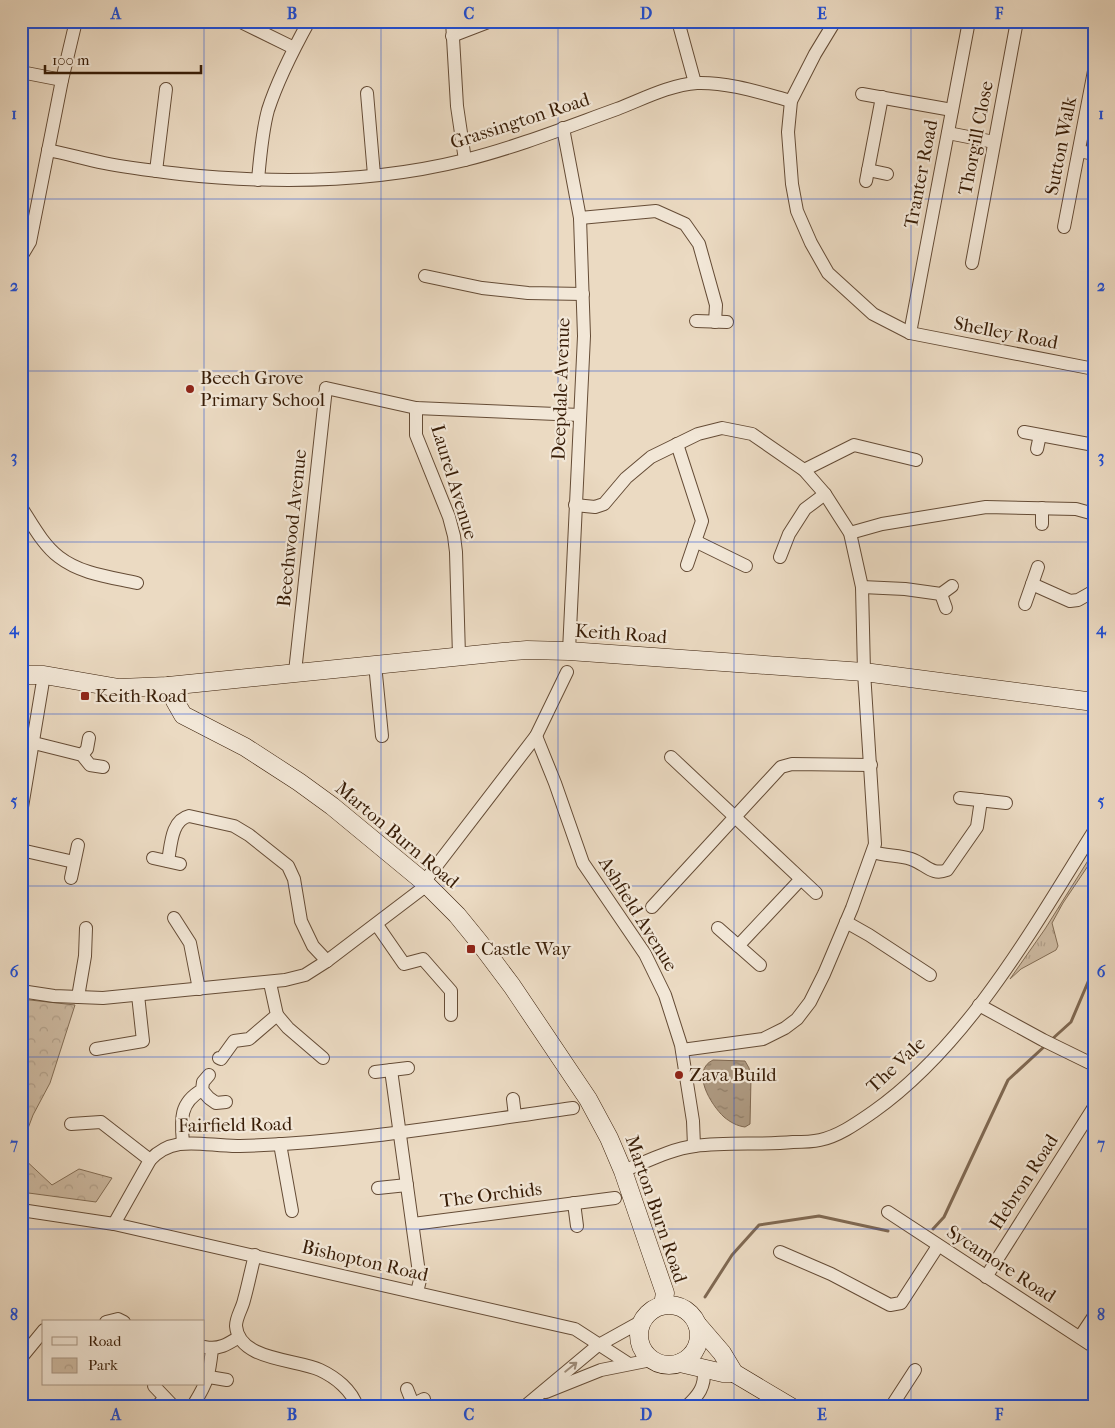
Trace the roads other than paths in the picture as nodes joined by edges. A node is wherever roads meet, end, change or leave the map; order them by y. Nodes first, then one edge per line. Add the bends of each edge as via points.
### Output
1 (76, 21) edge
2 (239, 21) edge
3 (309, 21) edge
4 (452, 21) edge
5 (491, 21) edge
6 (678, 21) edge
7 (836, 21) edge
8 (969, 21) edge
9 (1017, 21) edge
10 (452, 36) junction
11 (294, 48) junction
12 (1094, 71) edge
13 (21, 72) edge
14 (62, 80) junction
15 (695, 84) junction
16 (166, 90) dead end
17 (367, 93) dead end
18 (862, 94) dead end
19 (882, 97) junction
20 (791, 101) junction
21 (952, 110) junction
22 (563, 128) junction
23 (948, 133) junction
24 (994, 142) junction
25 (48, 150) junction
26 (1079, 151) junction
27 (1094, 154) edge
28 (464, 160) junction
29 (156, 171) junction
30 (887, 174) dead end
31 (374, 175) junction
32 (258, 180) junction
33 (580, 218) junction
34 (1064, 228) dead end
35 (21, 257) edge
36 (972, 262) dead end
37 (425, 276) dead end
38 (583, 294) junction
39 (696, 321) dead end
40 (910, 333) junction
41 (1094, 369) edge
42 (416, 408) junction
43 (580, 415) junction
44 (1024, 432) dead end
45 (1040, 435) junction
46 (677, 444) junction
47 (1094, 445) edge
48 (1037, 449) dead end
49 (916, 460) dead end
50 (804, 470) junction
51 (826, 494) junction
52 (575, 505) junction
53 (21, 507) edge
54 (1042, 508) junction
55 (1094, 514) edge
56 (1042, 524) dead end
57 (850, 533) junction
58 (695, 541) junction
59 (780, 557) dead end
60 (686, 566) dead end
61 (746, 566) dead end
62 (1038, 567) dead end
63 (137, 583) dead end
64 (1032, 584) junction
65 (952, 586) dead end
66 (862, 588) junction
67 (1094, 592) edge
68 (941, 594) junction
69 (1025, 604) dead end
70 (946, 608) dead end
71 (569, 652) junction
72 (459, 656) junction
73 (375, 664) junction
74 (295, 672) junction
75 (567, 672) dead end
76 (864, 672) junction
77 (21, 675) edge
78 (44, 675) junction
79 (168, 686) junction
80 (1094, 702) edge
81 (382, 736) dead end
82 (536, 736) junction
83 (89, 738) dead end
84 (34, 743) junction
85 (82, 755) junction
86 (671, 757) dead end
87 (871, 764) junction
88 (103, 767) dead end
89 (960, 798) dead end
90 (22, 800) edge
91 (981, 800) junction
92 (1006, 803) dead end
93 (21, 813) edge
94 (736, 817) junction
95 (1094, 831) edge
96 (78, 845) dead end
97 (21, 850) edge
98 (872, 852) junction
99 (153, 858) dead end
100 (74, 862) junction
101 (71, 878) dead end
102 (800, 879) junction
103 (426, 883) junction
104 (816, 893) dead end
105 (652, 907) dead end
106 (174, 918) dead end
107 (846, 922) junction
108 (377, 925) junction
109 (86, 928) dead end
110 (718, 928) dead end
111 (738, 946) junction
112 (327, 961) junction
113 (760, 965) dead end
114 (930, 975) dead end
115 (270, 982) junction
116 (199, 989) junction
117 (21, 991) edge
118 (138, 994) junction
119 (78, 997) junction
120 (978, 1005) junction
121 (451, 1014) dead end
122 (277, 1015) junction
123 (96, 1049) dead end
124 (682, 1050) junction
125 (219, 1058) dead end
126 (322, 1058) dead end
127 (1094, 1065) edge
128 (408, 1068) dead end
129 (392, 1070) junction
130 (375, 1072) dead end
131 (209, 1075) dead end
132 (202, 1090) junction
133 (513, 1099) dead end
134 (226, 1102) dead end
135 (1094, 1107) edge
136 (573, 1108) dead end
137 (515, 1116) junction
138 (71, 1124) dead end
139 (400, 1131) junction
140 (183, 1143) junction
141 (280, 1144) junction
142 (694, 1146) junction
143 (150, 1160) junction
144 (623, 1170) junction
145 (407, 1185) junction
146 (378, 1188) dead end
147 (615, 1198) dead end
148 (574, 1203) junction
149 (21, 1210) edge
150 (292, 1211) dead end
151 (888, 1212) dead end
152 (114, 1224) junction
153 (413, 1224) junction
154 (577, 1226) dead end
155 (938, 1246) junction
156 (780, 1252) dead end
157 (255, 1256) junction
158 (986, 1277) junction
159 (417, 1292) junction
160 (663, 1305) junction
161 (1094, 1316) edge
162 (642, 1321) junction
163 (697, 1324) junction
164 (42, 1332) edge
165 (239, 1337) junction
166 (1080, 1338) junction
167 (598, 1345) junction
168 (1094, 1346) edge
169 (208, 1348) edge
170 (21, 1358) edge
171 (651, 1360) junction
172 (680, 1363) junction
173 (629, 1364) junction
174 (704, 1370) junction
175 (915, 1370) dead end
176 (734, 1372) junction
177 (209, 1377) junction
178 (227, 1380) dead end
179 (154, 1386) dead end
180 (205, 1386) edge
181 (205, 1386) edge
182 (406, 1388) dead end
183 (534, 1398) junction
184 (415, 1403) edge
185 (165, 1404) edge
186 (194, 1404) dead end
187 (356, 1407) edge
188 (524, 1407) edge
189 (686, 1407) edge
190 (791, 1407) edge
191 (891, 1407) edge

1 - 14 street
2 - 11 street
3 - 11 street
4 - 10 street
5 - 10 street
6 - 15 street
7 - 20 street
8 - 21 street, Tranter Road
9 - 24 street, Thorgill Close
10 - 28 street
11 - 32 street via 268,112
12 - 26 street, Sutton Walk
13 - 14 street
14 - 25 street
15 - 20 street, Grassington Road via 728,86
15 - 22 street, Grassington Road via 660,92
16 - 29 street
17 - 31 street
18 - 19 street
19 - 21 street
19 - 30 street via 867,175
20 - 40 street, Shelley Road via 788,132 792,184 797,211 811,244 828,273 852,296 873,314
21 - 23 street, Tranter Road
22 - 28 street, Grassington Road via 519,145
22 - 33 street, Deepdale Avenue
23 - 24 street
23 - 40 street, Tranter Road
24 - 36 street, Thorgill Close
25 - 29 street, Grassington Road via 106,164
25 - 35 street via 30,242
26 - 27 street
26 - 34 street, Sutton Walk
28 - 31 street, Grassington Road
29 - 32 street, Grassington Road
31 - 32 street, Grassington Road via 341,179
33 - 38 street, Deepdale Avenue
33 - 39 street via 656,212 685,224 700,244 721,322
37 - 38 street via 482,288
38 - 43 street, Deepdale Avenue
40 - 41 street, Shelley Road
42 - 43 street
42 - 72 street, Laurel Avenue via 416,435 454,536
42 - 74 street, Beechwood Avenue via 326,388
43 - 52 street, Deepdale Avenue
44 - 45 street
45 - 47 street
45 - 48 street
46 - 50 street via 722,428 752,434
46 - 52 street via 651,457 626,478 604,504 595,507
46 - 58 street via 702,521
49 - 50 street via 854,445
50 - 51 street
51 - 57 street
51 - 59 street via 805,508
52 - 71 street, Deepdale Avenue
53 - 63 street via 40,537 59,557 86,572
54 - 55 street via 1076,509
54 - 56 street
54 - 57 street via 986,507 882,524
57 - 66 street
58 - 60 street
58 - 61 street
62 - 64 street
64 - 67 street via 1070,601
64 - 69 street
65 - 68 street
66 - 68 street
66 - 76 street
68 - 70 street
71 - 72 street, Keith Road via 527,650
71 - 76 street, Keith Road
72 - 73 street, Keith Road
73 - 74 street, Keith Road
73 - 81 street
74 - 79 street, Keith Road
75 - 82 street
76 - 80 street, Keith Road
76 - 87 street
77 - 78 street
78 - 79 street via 119,688
78 - 84 street
79 - 103 street, Marton Burn Road via 183,715 245,747 299,782
82 - 103 street
82 - 124 street, Ashfield Avenue via 583,864 645,954 666,995
83 - 85 street
84 - 85 street
84 - 90 street
85 - 88 street via 90,765
86 - 94 street
87 - 94 street via 792,764 782,767
87 - 98 street via 875,829
89 - 91 street
90 - 93 street
91 - 92 street
91 - 98 street via 977,827 947,870 933,872 910,859
94 - 102 street
94 - 105 street
95 - 120 street, The Vale via 1020,948
96 - 100 street
97 - 100 street
98 - 107 street
99 - 112 street via 174,863 176,825 185,817 234,826 288,866 294,879 301,921 313,946
100 - 101 street
102 - 104 street
102 - 111 street
103 - 108 street
103 - 144 street, Marton Burn Road via 479,942 512,986 588,1099
106 - 116 street via 190,943
107 - 114 street
107 - 124 street via 810,1002 803,1013 785,1028 750,1042
108 - 112 street
108 - 121 street via 404,964 423,959 451,991
109 - 119 street
110 - 111 street
111 - 113 street
112 - 115 street via 305,975
115 - 116 street
115 - 122 street
116 - 118 street
117 - 119 street
118 - 119 street
118 - 123 street via 142,1042
120 - 127 street
120 - 142 street, The Vale via 929,1064 894,1097 852,1127 820,1140
122 - 125 street via 249,1039 234,1041 221,1060
122 - 126 street
124 - 142 street, Ashfield Avenue
128 - 129 street
129 - 130 street
129 - 139 street
131 - 132 street
132 - 134 street via 216,1103
132 - 140 street via 186,1104 181,1116
133 - 137 street
135 - 158 street, Hebron Road
136 - 137 street, Fairfield Road
137 - 139 street, Fairfield Road
138 - 143 street via 101,1122
139 - 141 street, Fairfield Road
139 - 145 street
140 - 141 street, Fairfield Road
140 - 143 street, Fairfield Road via 170,1145
141 - 150 street
142 - 144 street, The Vale
143 - 152 street, Fairfield Road
144 - 160 street, Marton Burn Road via 665,1293
145 - 146 street
145 - 153 street
147 - 148 street, The Orchids
148 - 153 street, The Orchids
148 - 154 street
149 - 152 street, Bishopton Road
151 - 155 street, Sycamore Road
152 - 157 street, Bishopton Road
153 - 159 street via 420,1280
155 - 156 street via 901,1303 890,1305
155 - 158 street, Sycamore Road
157 - 159 street, Bishopton Road
157 - 165 street via 236,1325
158 - 166 street, Sycamore Road
159 - 167 street, Bishopton Road via 575,1329
160 - 162 street via 647,1313
160 - 163 street via 682,1308
161 - 166 street
162 - 167 street
162 - 171 street via 638,1338 644,1354
163 - 172 street via 697,1346
163 - 176 street
164 - 170 street
165 - 169 street via 224,1347
165 - 187 street via 261,1355 319,1369 342,1384
166 - 168 street, Sycamore Road
167 - 173 street, Bishopton Road
183 -> 167 street
169 - 177 street
171 - 172 street via 665,1365
171 - 173 street
172 - 174 street
173 - 183 street via 601,1370
174 - 176 street
174 - 189 street via 702,1390
175 - 191 street
176 - 190 street
177 - 178 street
177 - 181 street
179 - 185 street
180 - 186 street
182 - 184 street
183 - 188 street

